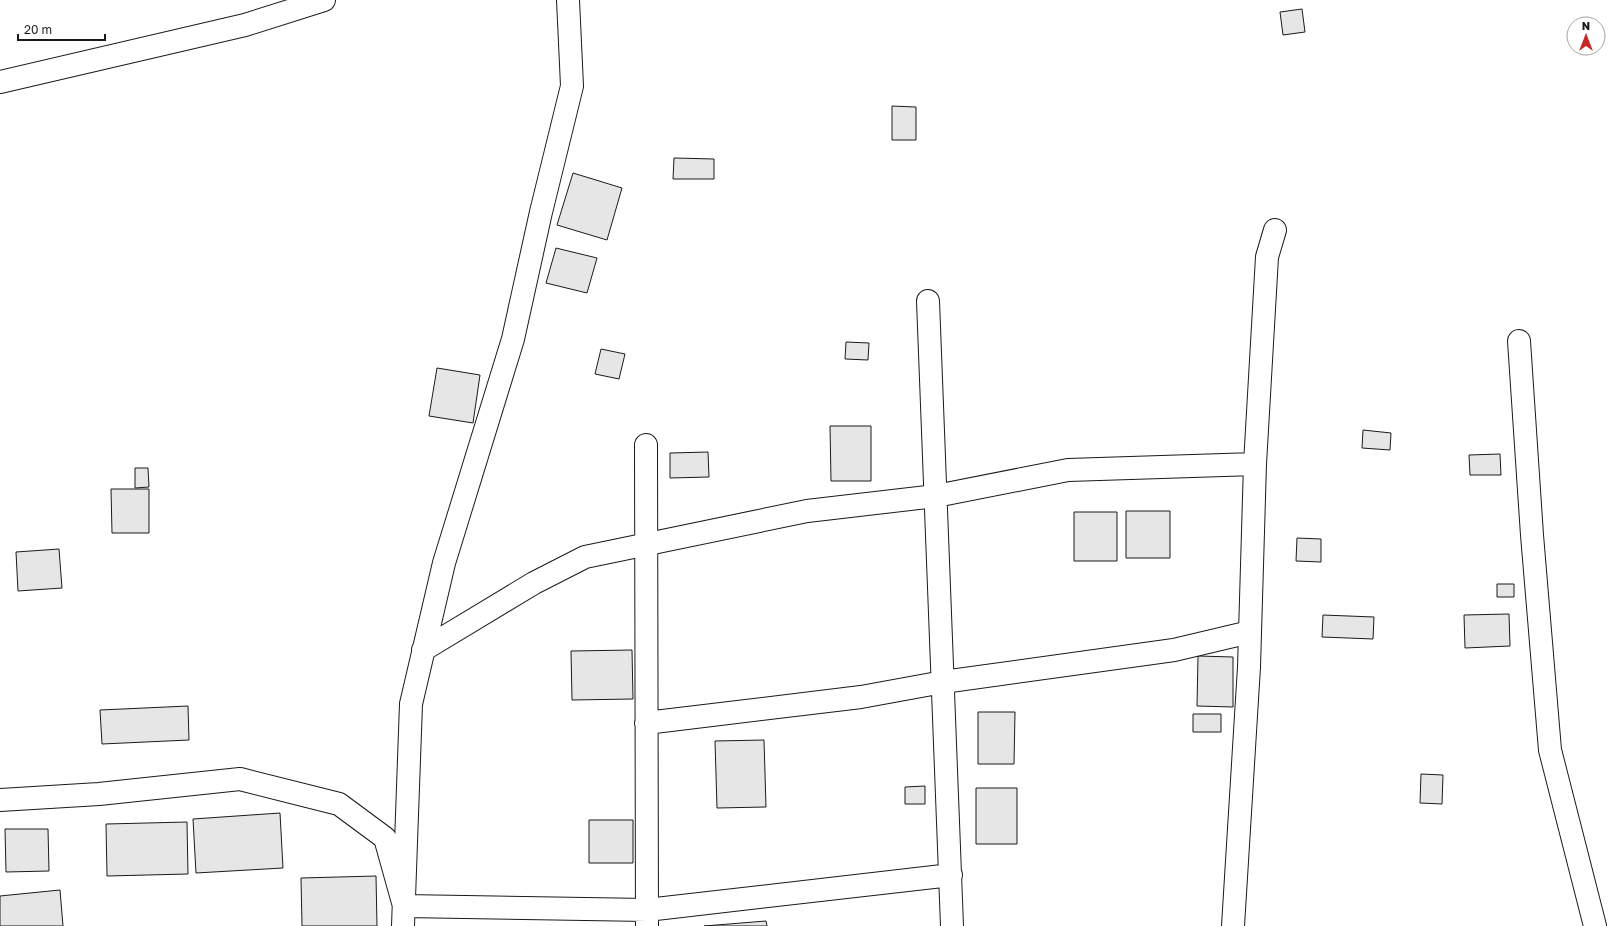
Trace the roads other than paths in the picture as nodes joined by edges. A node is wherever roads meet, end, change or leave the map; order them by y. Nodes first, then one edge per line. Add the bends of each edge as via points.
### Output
1 (324, 0) edge
2 (568, 0) edge
3 (0, 82) edge
4 (1275, 230) dead end
5 (928, 302) dead end
6 (1519, 341) dead end
7 (646, 445) dead end
8 (1255, 464) junction
9 (936, 496) junction
10 (646, 544) junction
11 (1250, 632) junction
12 (423, 650) junction
13 (943, 682) junction
14 (646, 723) junction
15 (0, 800) edge
16 (951, 875) junction
17 (403, 916) edge
18 (647, 918) edge
19 (952, 926) edge
20 (1233, 926) edge
21 (1595, 926) edge

1 - 3 street via 245,25
2 - 12 street via 572,86 513,339 444,563
4 - 8 street via 1267,257
5 - 9 street
6 - 21 street via 1550,750
7 - 10 street
8 - 9 street via 1068,470
8 - 11 street
9 - 10 street via 807,511
9 - 13 street
10 - 12 street via 585,557 534,583
10 - 14 street
11 - 13 street via 1174,650
11 - 20 street
12 - 17 street via 411,704
13 - 14 street via 861,697
13 - 16 street
14 - 18 street
15 - 17 street via 99,794 240,779 339,804 385,838
16 - 18 street
16 - 19 street
17 - 18 street

